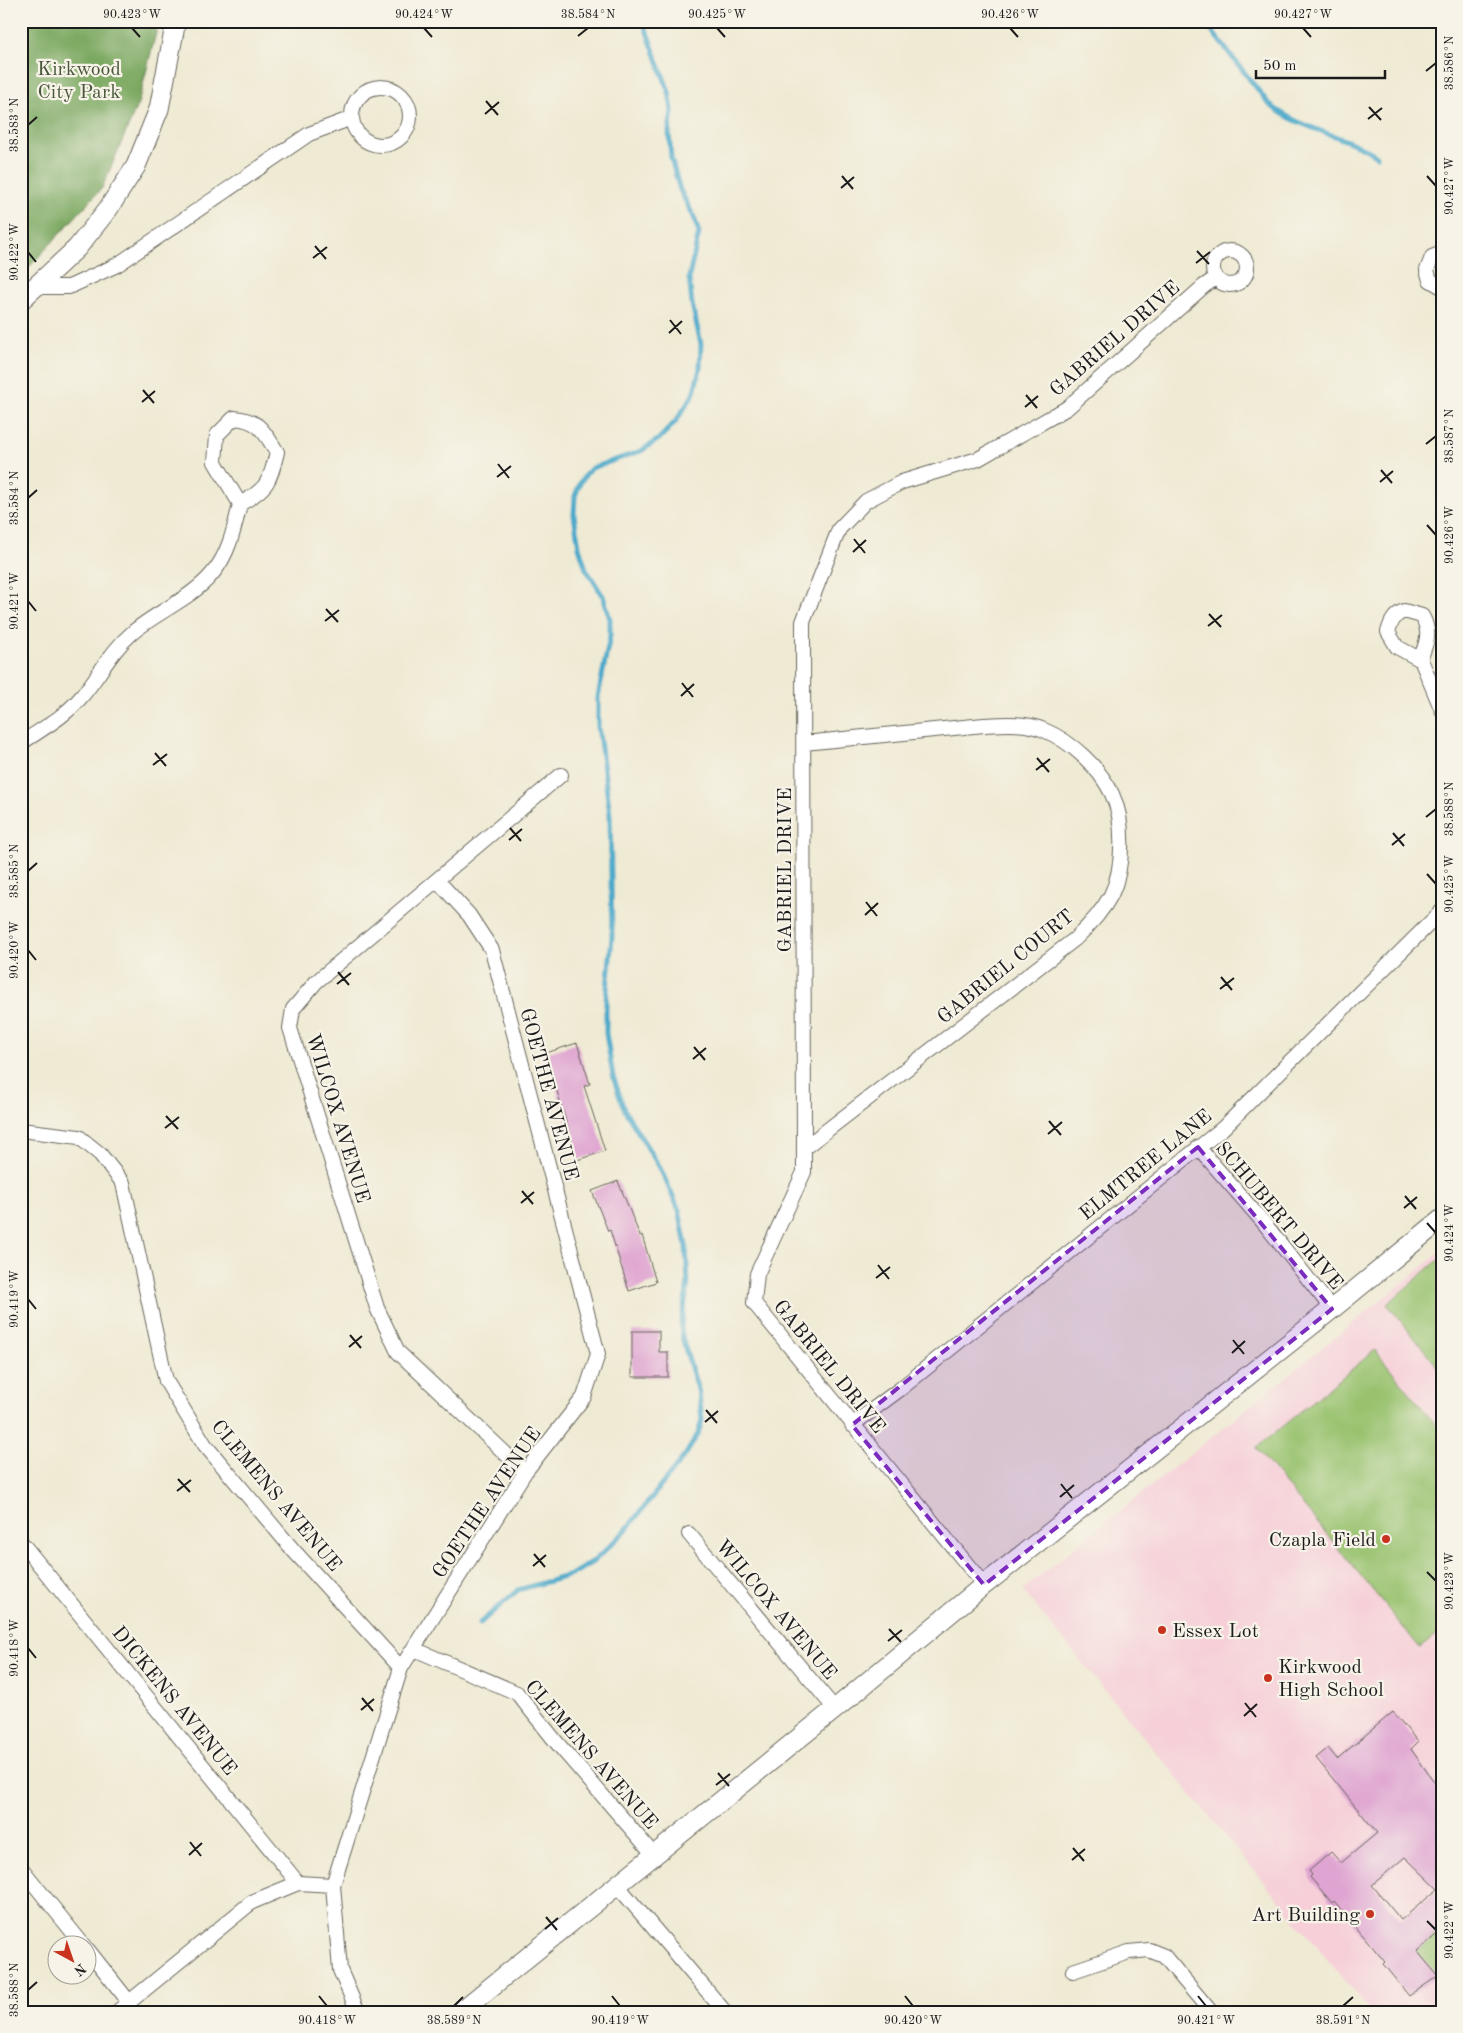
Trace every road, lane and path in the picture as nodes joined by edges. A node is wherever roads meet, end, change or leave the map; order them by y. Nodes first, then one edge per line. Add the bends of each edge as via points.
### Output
1 (176, 21) edge
2 (352, 118) junction
3 (1442, 253) edge
4 (1216, 278) dead end
5 (37, 287) junction
6 (1442, 287) edge
7 (21, 300) edge
8 (240, 504) junction
9 (1421, 660) dead end
10 (1442, 710) edge
11 (21, 742) edge
12 (804, 743) junction
13 (562, 775) dead end
14 (437, 880) junction
15 (1442, 911) edge
16 (21, 1130) edge
17 (1198, 1147) junction
18 (804, 1148) junction
19 (1442, 1219) edge
20 (1332, 1309) junction
21 (852, 1426) junction
22 (525, 1472) junction
23 (689, 1534) dead end
24 (21, 1542) edge
25 (984, 1584) junction
26 (414, 1649) junction
27 (401, 1668) junction
28 (835, 1709) junction
29 (654, 1855) junction
30 (21, 1868) edge
31 (298, 1882) junction
32 (333, 1885) junction
33 (617, 1885) junction
34 (76, 1936) edge
35 (98, 1962) edge
36 (1073, 1971) dead end
37 (130, 2002) junction
38 (117, 2012) edge
39 (358, 2012) edge
40 (460, 2012) edge
41 (725, 2012) edge
42 (1211, 2012) edge

1 - 5 street via 159,109 136,166 77,248
2 - 2 street via 362,138 372,144 383,145 403,135 410,114 400,94 390,88 379,87 358,97
2 - 5 street via 309,134 117,265 69,288
3 - 6 street via 1432,258 1427,270 1430,280
4 - 12 street, GABRIEL DRIVE via 1067,408 978,459 894,486 866,501 839,529 803,622
5 - 7 street
8 - 8 street via 260,493 272,475 277,452 266,434 252,421 234,418 217,435 215,462
8 - 11 street via 230,545 212,573 200,586 131,634 66,712
9 - 10 street
12 - 18 street, GABRIEL DRIVE
12 - 18 street, GABRIEL COURT via 984,725 1014,724 1044,729 1094,766 1113,795 1120,827 1122,861 1111,894 1095,919 1076,939
13 - 14 street, WILCOX AVENUE
14 - 22 street, GOETHE AVENUE via 470,915 492,950 598,1354 584,1397
14 - 22 street, WILCOX AVENUE via 316,982 293,1009 290,1028 376,1308 398,1352
15 - 17 street, ELMTREE LANE via 1223,1128
16 - 27 street, CLEMENS AVENUE via 80,1137 100,1154 123,1183 166,1381 212,1453 294,1551
17 - 20 street, SCHUBERT DRIVE
17 - 21 street, ELMTREE LANE
18 - 21 street, GABRIEL DRIVE via 804,1172 757,1274 754,1303
19 - 20 street
20 - 25 street
21 - 25 street, GABRIEL DRIVE
22 - 26 street, GOETHE AVENUE
23 - 28 street, WILCOX AVENUE
24 - 31 street, DICKENS AVENUE
25 - 28 street
26 - 27 street, GOETHE AVENUE
26 - 29 street, CLEMENS AVENUE via 517,1693 556,1743
27 - 32 street, GOETHE AVENUE
28 - 29 street
29 - 33 street
30 - 34 street
31 - 32 street
31 - 37 street via 252,1902
32 - 39 street, GOETHE AVENUE via 340,1970
33 - 40 street
33 - 41 street
35 - 37 street
36 - 42 street via 1128,1952 1149,1950 1164,1956
37 - 38 street

